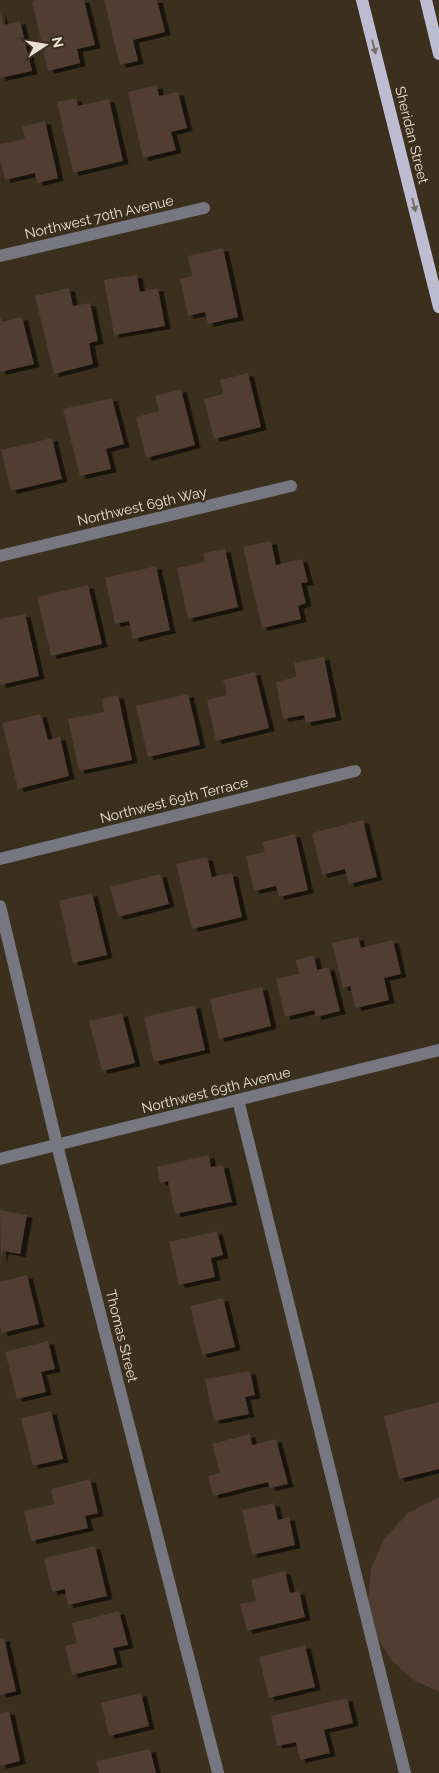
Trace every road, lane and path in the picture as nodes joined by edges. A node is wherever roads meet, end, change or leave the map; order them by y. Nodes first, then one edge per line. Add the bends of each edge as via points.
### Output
1 (362, 0) edge
2 (426, 0) edge
3 (439, 54) edge
4 (204, 208) dead end
5 (0, 256) edge
6 (439, 307) edge
7 (291, 486) dead end
8 (0, 556) edge
9 (355, 771) dead end
10 (0, 859) edge
11 (0, 906) edge
12 (438, 1052) edge
13 (238, 1100) junction
14 (57, 1144) junction
15 (0, 1159) edge
16 (218, 1773) edge
17 (405, 1773) edge

1 -> 6 main road, Sheridan Street
2 - 3 main road
4 - 5 street, Northwest 70th Avenue
7 - 8 street, Northwest 69th Way
9 - 10 street, Northwest 69th Terrace
11 - 14 street, Thomas Street
12 - 13 street, Northwest 69th Avenue
13 - 14 street, Northwest 69th Avenue
13 - 17 street
14 - 15 street, Northwest 69th Avenue
14 - 16 street, Thomas Street

